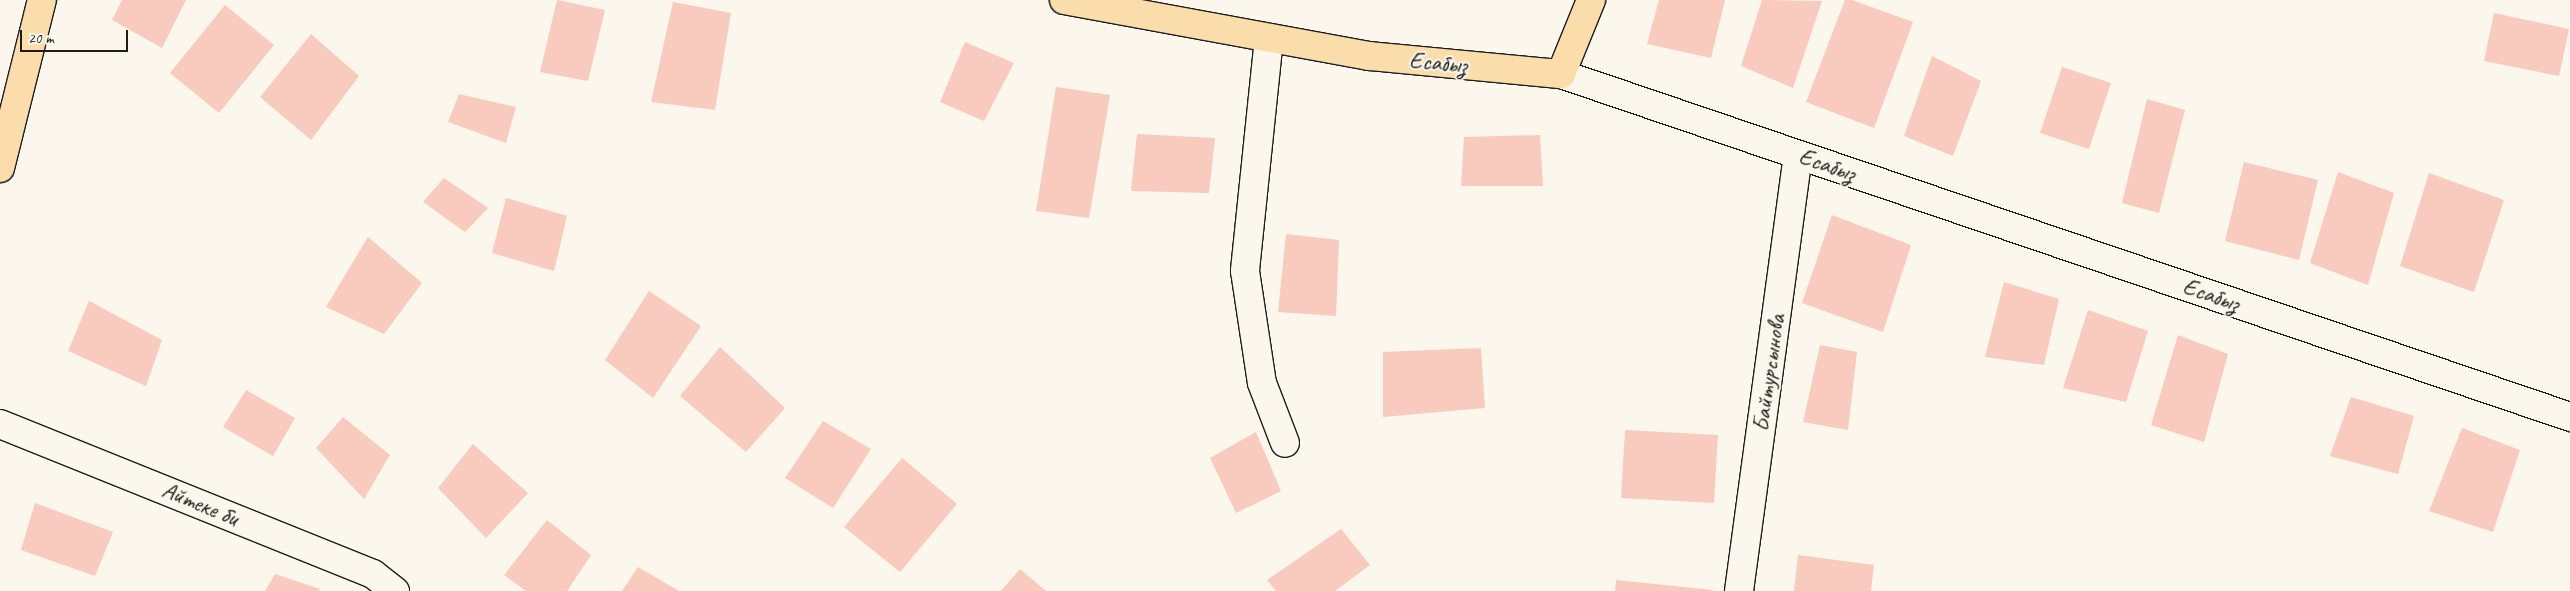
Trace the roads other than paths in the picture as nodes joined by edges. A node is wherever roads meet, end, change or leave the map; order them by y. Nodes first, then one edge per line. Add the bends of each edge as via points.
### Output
1 (42, 0) edge
2 (1064, 0) edge
3 (1591, 0) edge
4 (1269, 38) junction
5 (1561, 74) junction
6 (1798, 155) junction
7 (0, 168) edge
8 (2570, 418) edge
9 (0, 424) edge
10 (1285, 444) dead end
11 (395, 591) edge
12 (1739, 591) edge

1 - 7 main road
2 - 4 main road, Есабыз
3 - 5 main road
4 - 5 main road, Есабыз via 1369,56
4 - 10 street via 1245,270 1262,383
5 - 6 street, Есабыз
6 - 8 street, Есабыз
6 - 12 street, Байтурсынова
9 - 11 street, Айтеке би via 373,574

